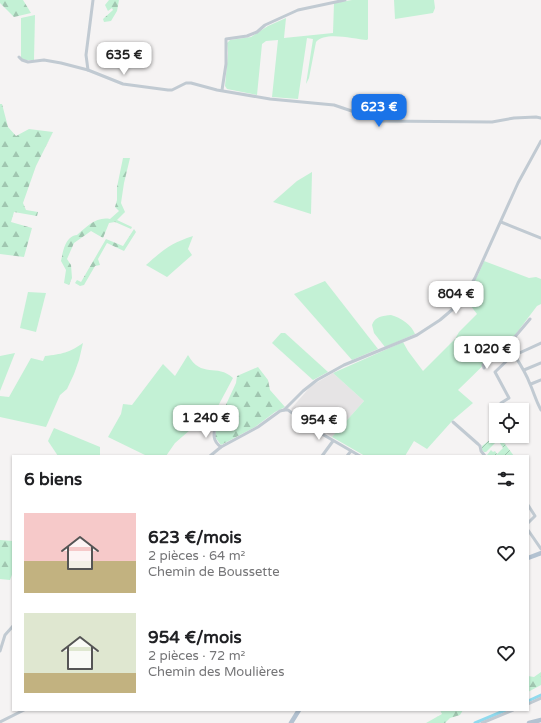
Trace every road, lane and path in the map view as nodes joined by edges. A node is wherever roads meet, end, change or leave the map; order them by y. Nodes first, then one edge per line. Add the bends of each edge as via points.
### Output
1 (93, 0) edge
2 (345, 0) edge
3 (19, 58) dead end
4 (88, 70) junction
5 (222, 90) junction
6 (541, 118) edge
7 (541, 141) edge
8 (501, 222) junction
9 (541, 238) edge
10 (530, 319) dead end
11 (541, 343) edge
12 (508, 345) junction
13 (514, 355) junction
14 (541, 363) edge
15 (484, 368) dead end
16 (524, 370) junction
17 (541, 380) edge
18 (530, 384) junction
19 (501, 403) dead end
20 (284, 410) junction
21 (541, 410) edge
22 (216, 421) dead end
23 (453, 422) dead end
24 (333, 441) junction
25 (221, 447) junction
26 (352, 451) junction
27 (211, 455) edge
28 (323, 455) edge
29 (348, 455) edge
30 (358, 455) edge
31 (485, 455) edge
32 (529, 506) edge
33 (529, 521) edge
34 (529, 531) edge
35 (541, 549) edge
36 (541, 553) edge
37 (529, 558) edge
38 (12, 627) edge
39 (5, 635) junction
40 (0, 637) edge
41 (0, 651) edge
42 (541, 698) edge
43 (529, 704) edge
44 (22, 711) edge
45 (298, 711) edge
46 (511, 711) edge
47 (541, 720) edge
48 (0, 722) edge
49 (291, 723) edge
50 (482, 723) edge
51 (529, 723) edge

1 - 4 street via 86,56
2 - 5 street via 298,10 265,25 257,32 226,39
3 - 4 street via 28,62 51,61
4 - 5 street via 118,83 136,87 172,90 191,83
5 - 6 street via 270,99 334,105 382,121 492,122 514,118
7 - 8 street via 518,183
8 - 9 street
8 - 20 street via 464,296 440,320 417,335 344,365 317,380
10 - 12 street
11 - 13 street
12 - 13 street
12 - 15 street via 483,365
13 - 16 street
13 - 19 street via 495,372 509,398
14 - 16 street
16 - 18 street
17 - 18 street
18 - 21 street
20 - 24 street via 288,410
20 - 25 street
22 - 25 street via 213,437
23 - 31 street via 480,446
24 - 26 street
24 - 28 street
25 - 27 street
26 - 29 street
26 - 30 street
32 - 33 street via 535,516
34 - 35 street
36 - 37 main road
38 - 39 street
39 - 40 street
39 - 41 street
42 - 43 street
44 - 48 street
45 - 49 main road
46 - 50 street
47 - 51 main road

